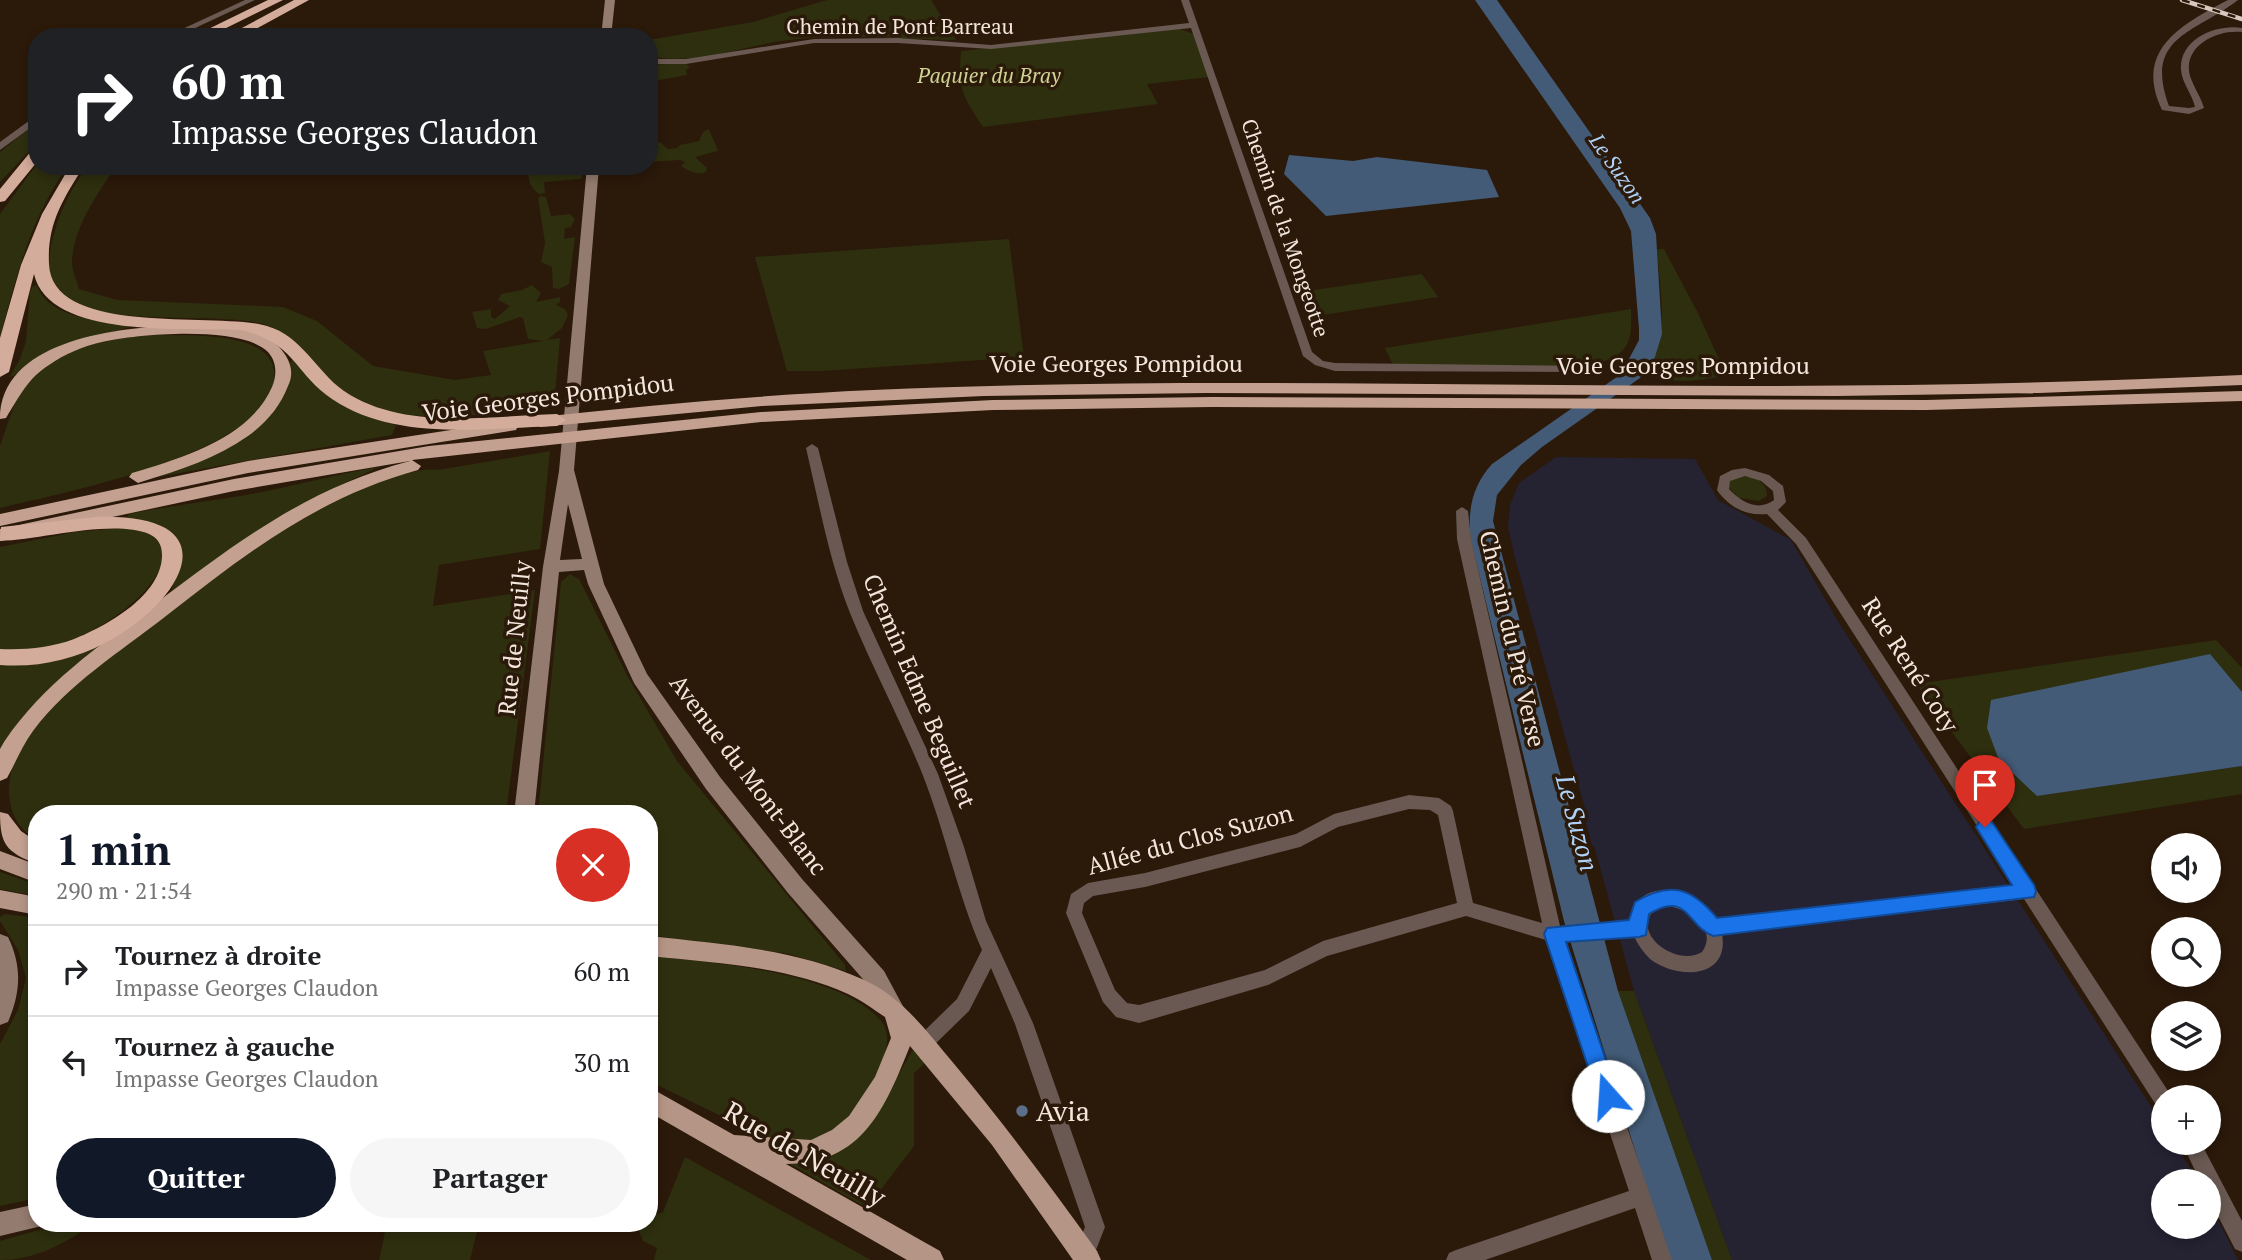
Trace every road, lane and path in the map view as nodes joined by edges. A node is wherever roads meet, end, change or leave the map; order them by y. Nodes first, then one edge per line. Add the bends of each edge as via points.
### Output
1 (251, 0) edge
2 (271, 0) edge
3 (277, 0) edge
4 (303, 0) edge
5 (309, 0) edge
6 (610, 0) edge
7 (1185, 0) edge
8 (2234, 0) edge
9 (233, 19) junction
10 (1193, 25) junction
11 (247, 27) joint
12 (189, 28) edge
13 (216, 28) edge
14 (607, 28) edge
15 (2242, 30) edge
16 (658, 61) edge
17 (28, 125) edge
18 (0, 147) edge
19 (28, 164) edge
20 (71, 175) edge
21 (592, 175) edge
22 (0, 198) edge
23 (42, 229) junction
24 (1593, 370) dead end
25 (0, 372) edge
26 (2242, 380) edge
27 (2242, 396) edge
28 (0, 414) edge
29 (560, 428) junction
30 (812, 448) dead end
31 (566, 470) junction
32 (1769, 509) dead end
33 (1462, 511) dead end
34 (0, 527) edge
35 (590, 564) junction
36 (551, 567) junction
37 (0, 657) edge
38 (0, 772) edge
39 (525, 805) edge
40 (0, 821) edge
41 (28, 848) edge
42 (0, 860) edge
43 (28, 871) edge
44 (2027, 891) junction
45 (0, 899) edge
46 (28, 904) edge
47 (1465, 908) junction
48 (1713, 927) junction
49 (1639, 928) junction
50 (1553, 934) junction
51 (0, 944) edge
52 (658, 947) edge
53 (991, 950) junction
54 (894, 1010) junction
55 (0, 1014) edge
56 (924, 1043) junction
57 (2154, 1085) edge
58 (658, 1104) edge
59 (724, 1142) junction
60 (2197, 1155) edge
61 (1642, 1196) junction
62 (28, 1218) edge
63 (0, 1224) edge
64 (2242, 1242) edge
65 (1086, 1258) edge
66 (931, 1260) edge
67 (1456, 1260) edge
68 (1662, 1260) edge

1 - 12 street
2 - 9 highway
3 - 9 highway
4 - 11 highway
5 - 11 highway
6 - 14 main road
7 - 10 street, Chemin de la Mongeotte
8 - 15 street via 2171,40 2156,64 2165,108 2200,108 2185,68 2190,52 2216,31 2228,27
9 - 13 highway
10 - 16 street, Chemin de Pont Barreau via 983,48 950,43 814,41 700,59
10 - 24 street, Chemin de la Mongeotte via 1307,354 1335,367
17 - 18 street
19 - 22 highway
20 - 23 highway
21 - 31 main road, Avenue du Mont-Blanc
23 - 25 highway
23 - 29 highway via 41,269 46,285 61,303 78,311 113,319 234,324 266,330 291,346 336,394 366,410 443,422
26 - 29 highway, Voie Georges Pompidou via 1710,392 1016,388 765,400
27 - 29 highway, Voie Georges Pompidou via 1914,405 993,405
28 - 34 highway via 14,389 39,364 74,346 117,334 236,334 270,346 282,364 282,381 269,406 223,443
29 - 34 highway, Voie Georges Pompidou
29 - 38 highway via 392,471 296,513 242,547 79,673 25,728
30 - 53 street, Chemin Edme Beguillet via 856,611 930,774
31 - 35 main road, Avenue du Mont-Blanc
31 - 36 main road, Rue de Neuilly
32 - 44 street, Rue René Coty via 1801,541
33 - 50 street, Chemin du Pré Verse via 1464,539
34 - 37 highway via 129,523 160,531 170,542 172,558 156,594 109,631 51,653
35 - 36 main road
35 - 54 main road, Avenue du Mont-Blanc via 640,678 675,732 795,886 876,978
36 - 39 main road, Rue de Neuilly
40 - 41 highway
42 - 43 main road
44 - 48 street
44 - 57 street, Rue René Coty
45 - 46 main road
47 - 47 street, Allée du Clos Suzon via 1445,811 1433,803 1409,802 1334,821 1300,840 1088,890 1077,899 1074,913 1109,996 1122,1011 1139,1014 1268,977 1323,949
47 - 50 street
48 - 49 street via 1696,907 1671,897 1649,901 1638,917
48 - 49 street via 1714,948 1709,957 1689,965 1652,950
49 - 50 street
50 - 61 street, Chemin du Pré Verse
51 - 55 main road via 8,973
52 - 54 main road via 776,961 857,987
53 - 56 street via 964,1005
53 - 65 street, Chemin Edme Beguillet via 1024,1023 1095,1227
54 - 56 main road, Avenue du Mont-Blanc
54 - 59 main road via 902,1038 892,1066 874,1102 840,1138 812,1152
56 - 65 main road, Avenue du Mont-Blanc via 1000,1137
58 - 59 main road, Rue de Neuilly
59 - 66 main road, Rue de Neuilly
60 - 64 street
61 - 67 street
61 - 68 street, Chemin du Pré Verse
62 - 63 main road

